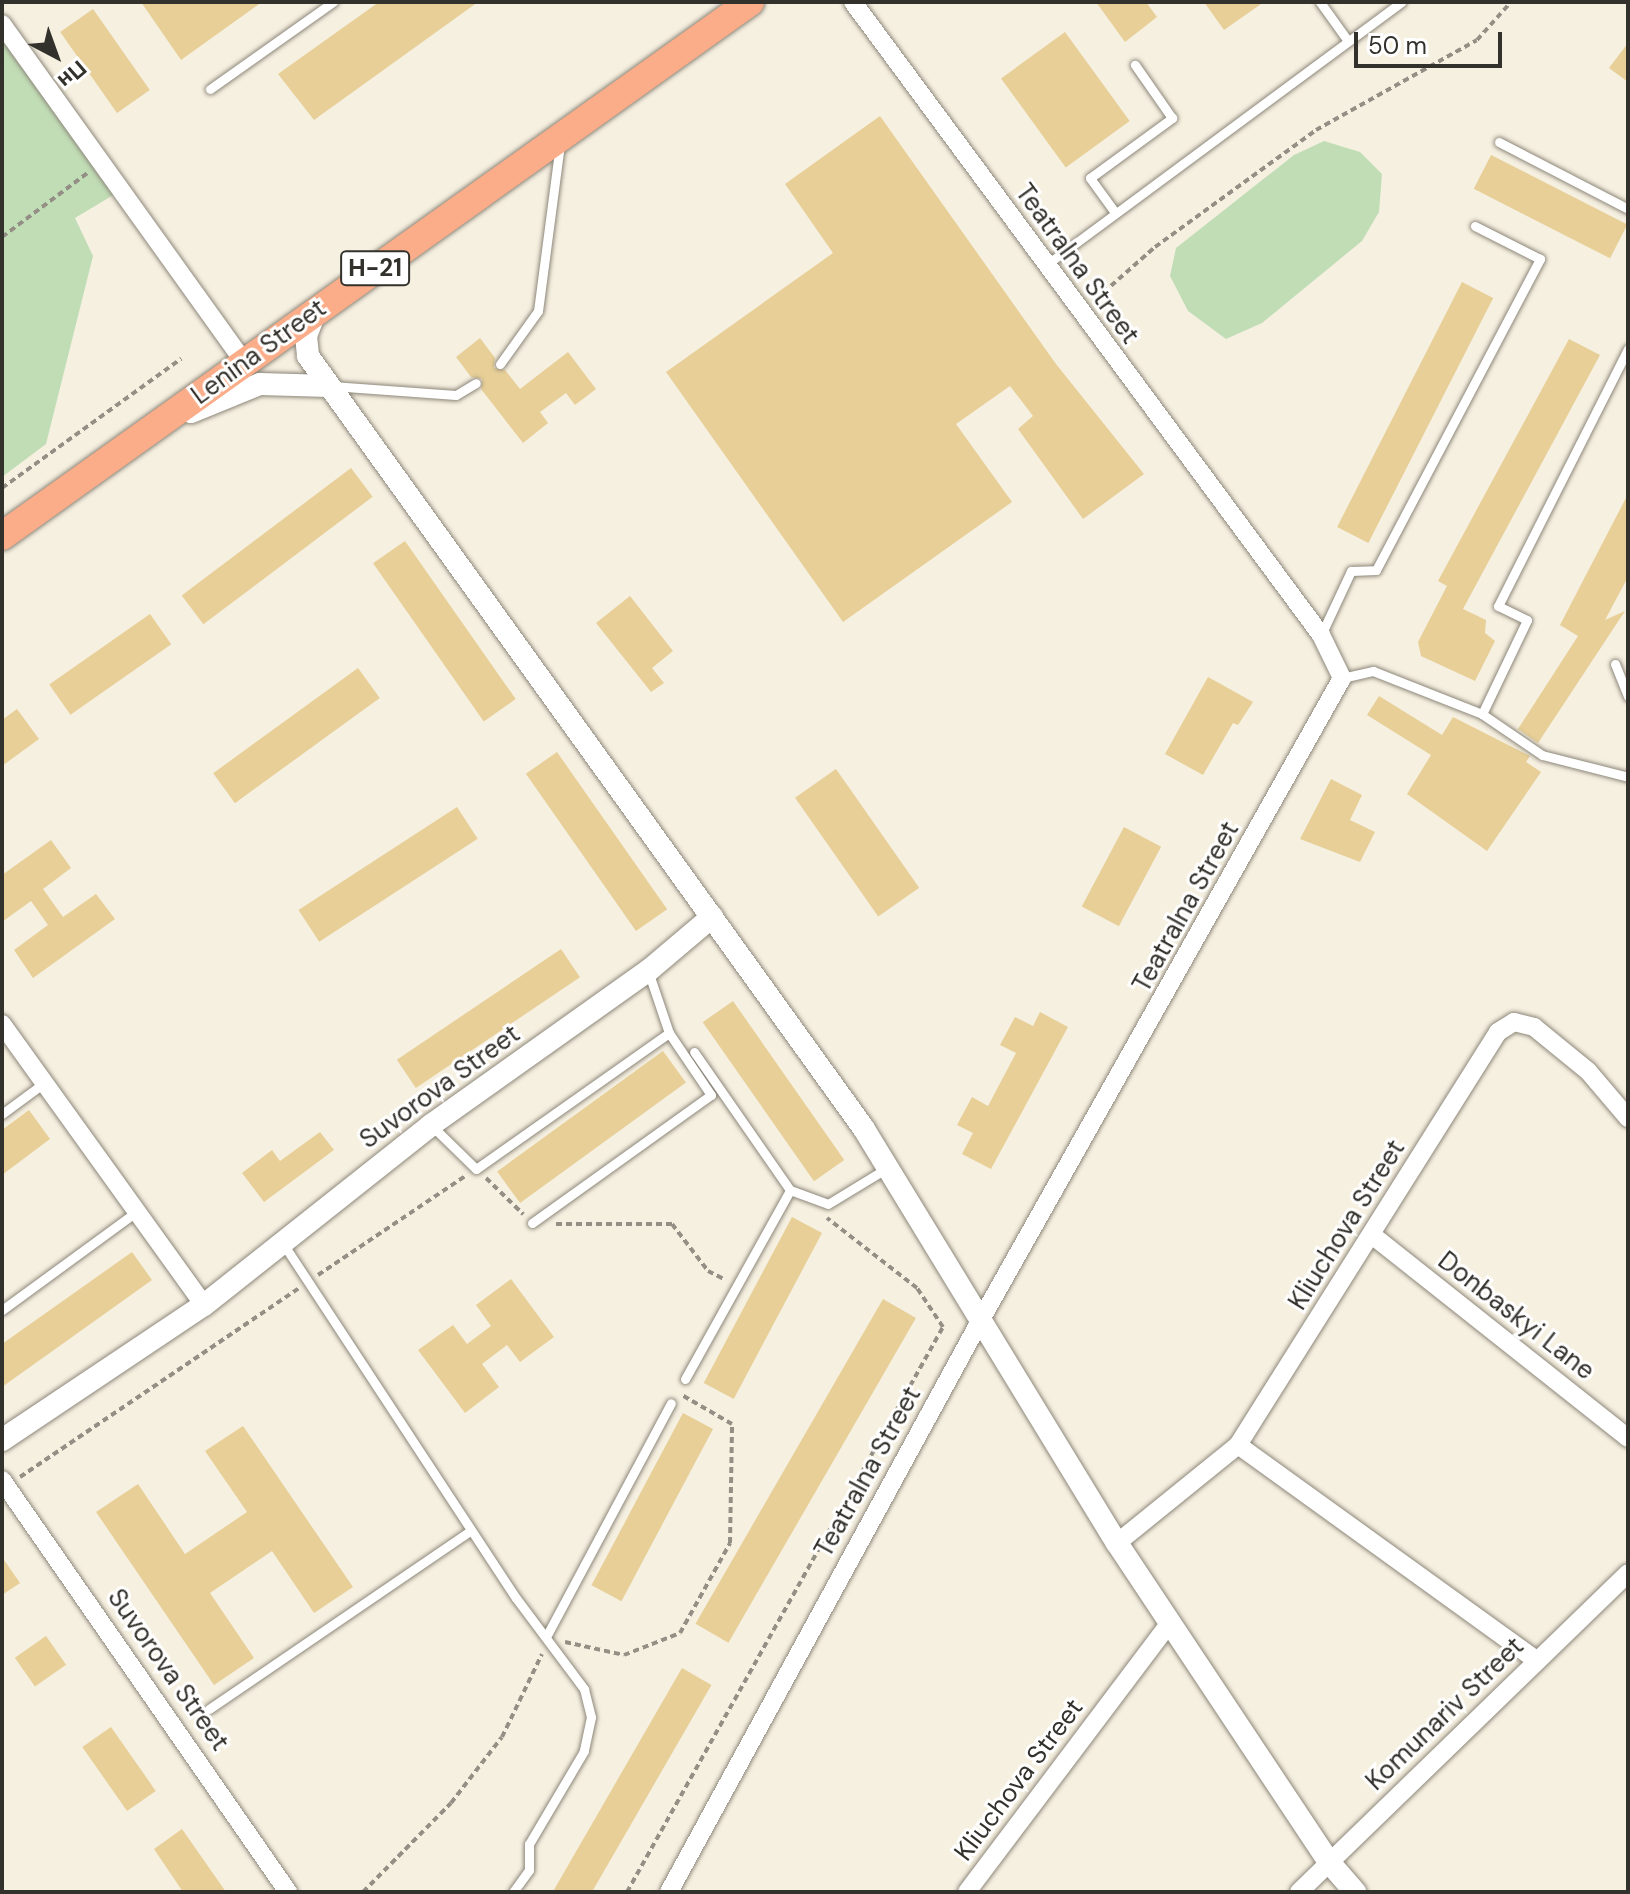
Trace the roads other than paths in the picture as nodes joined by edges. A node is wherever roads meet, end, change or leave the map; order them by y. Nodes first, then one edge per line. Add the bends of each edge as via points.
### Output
1 (333, 2) edge
2 (750, 2) edge
3 (853, 2) edge
4 (1320, 2) edge
5 (1401, 2) edge
6 (2, 24) edge
7 (1348, 41) junction
8 (1135, 65) dead end
9 (210, 89) dead end
10 (561, 137) junction
11 (1499, 142) dead end
12 (1628, 209) edge
13 (1114, 211) junction
14 (1475, 226) dead end
15 (1046, 265) junction
16 (316, 310) junction
17 (1628, 349) edge
18 (244, 362) junction
19 (500, 364) dead end
20 (476, 383) dead end
21 (329, 386) junction
22 (157, 428) junction
23 (2, 536) edge
24 (1321, 635) junction
25 (1615, 664) dead end
26 (1342, 678) junction
27 (1628, 696) edge
28 (1482, 714) junction
29 (1628, 777) edge
30 (712, 917) junction
31 (648, 971) junction
32 (2, 1024) edge
33 (669, 1033) junction
34 (694, 1052) dead end
35 (44, 1083) junction
36 (2, 1114) edge
37 (1628, 1118) edge
38 (431, 1125) junction
39 (887, 1168) junction
40 (790, 1190) junction
41 (133, 1214) junction
42 (532, 1223) road end
43 (1372, 1235) junction
44 (282, 1242) junction
45 (204, 1305) junction
46 (2, 1310) edge
47 (979, 1323) junction
48 (685, 1379) dead end
49 (671, 1403) dead end
50 (1628, 1438) edge
51 (2, 1440) edge
52 (1238, 1445) junction
53 (2, 1480) edge
54 (471, 1530) junction
55 (1117, 1543) junction
56 (1628, 1573) edge
57 (1170, 1623) junction
58 (546, 1637) junction
59 (1537, 1661) junction
60 (209, 1709) dead end
61 (1329, 1862) junction
62 (288, 1892) edge
63 (513, 1892) edge
64 (669, 1892) edge
65 (967, 1892) edge
66 (1299, 1892) edge
67 (1355, 1892) edge

1 - 9 lane
2 - 10 main road, Lenina Street / Н-21
3 - 15 street, Teatralna Street
4 - 7 lane
5 - 7 lane
6 - 18 street
7 - 13 lane
8 - 13 lane via 1172,118 1090,178
10 - 16 main road, Lenina Street / Н-21
10 - 19 lane via 538,311
11 - 12 lane
13 - 15 lane
14 - 24 lane via 1540,259 1376,570 1351,571
15 - 24 street, Teatralna Street
16 - 18 main road, Lenina Street / Н-21
16 - 21 street via 306,336 308,356
17 - 28 lane via 1498,606 1527,620
18 - 22 main road, Lenina Street / Н-21
20 - 21 lane via 456,395
21 - 22 street via 260,384
21 - 30 street
22 - 23 main road, Lenina Street / Н-21
24 - 26 street, Teatralna Street
25 - 27 lane
26 - 28 lane via 1373,671
26 - 47 street, Teatralna Street
28 - 29 lane via 1542,755
30 - 31 street, Suvorova Street
30 - 39 street
31 - 33 lane
31 - 38 street, Suvorova Street
32 - 35 street
33 - 38 lane via 476,1169
33 - 42 lane via 711,1095
34 - 40 lane
35 - 36 lane
35 - 41 street
37 - 43 street, Kliuchova Street via 1588,1071 1534,1027 1514,1022 1498,1032
38 - 44 street, Suvorova Street
39 - 40 lane via 828,1204
39 - 47 street
40 - 48 lane
41 - 45 street
41 - 46 lane
43 - 50 street, Donbaskyi Lane
43 - 52 street, Kliuchova Street
44 - 45 street, Suvorova Street
44 - 54 lane
45 - 51 street, Suvorova Street
47 - 55 street
47 - 64 street, Teatralna Street
49 - 58 lane
52 - 55 street, Kliuchova Street
52 - 59 street
53 - 62 street, Suvorova Street
54 - 58 lane
54 - 60 lane
55 - 57 street
56 - 59 street, Komunariv Street
57 - 61 street
57 - 65 street, Kliuchova Street
58 - 63 lane via 584,1689 591,1717 584,1751 529,1844 529,1870
59 - 61 street, Komunariv Street
61 - 66 street, Komunariv Street
61 - 67 street

